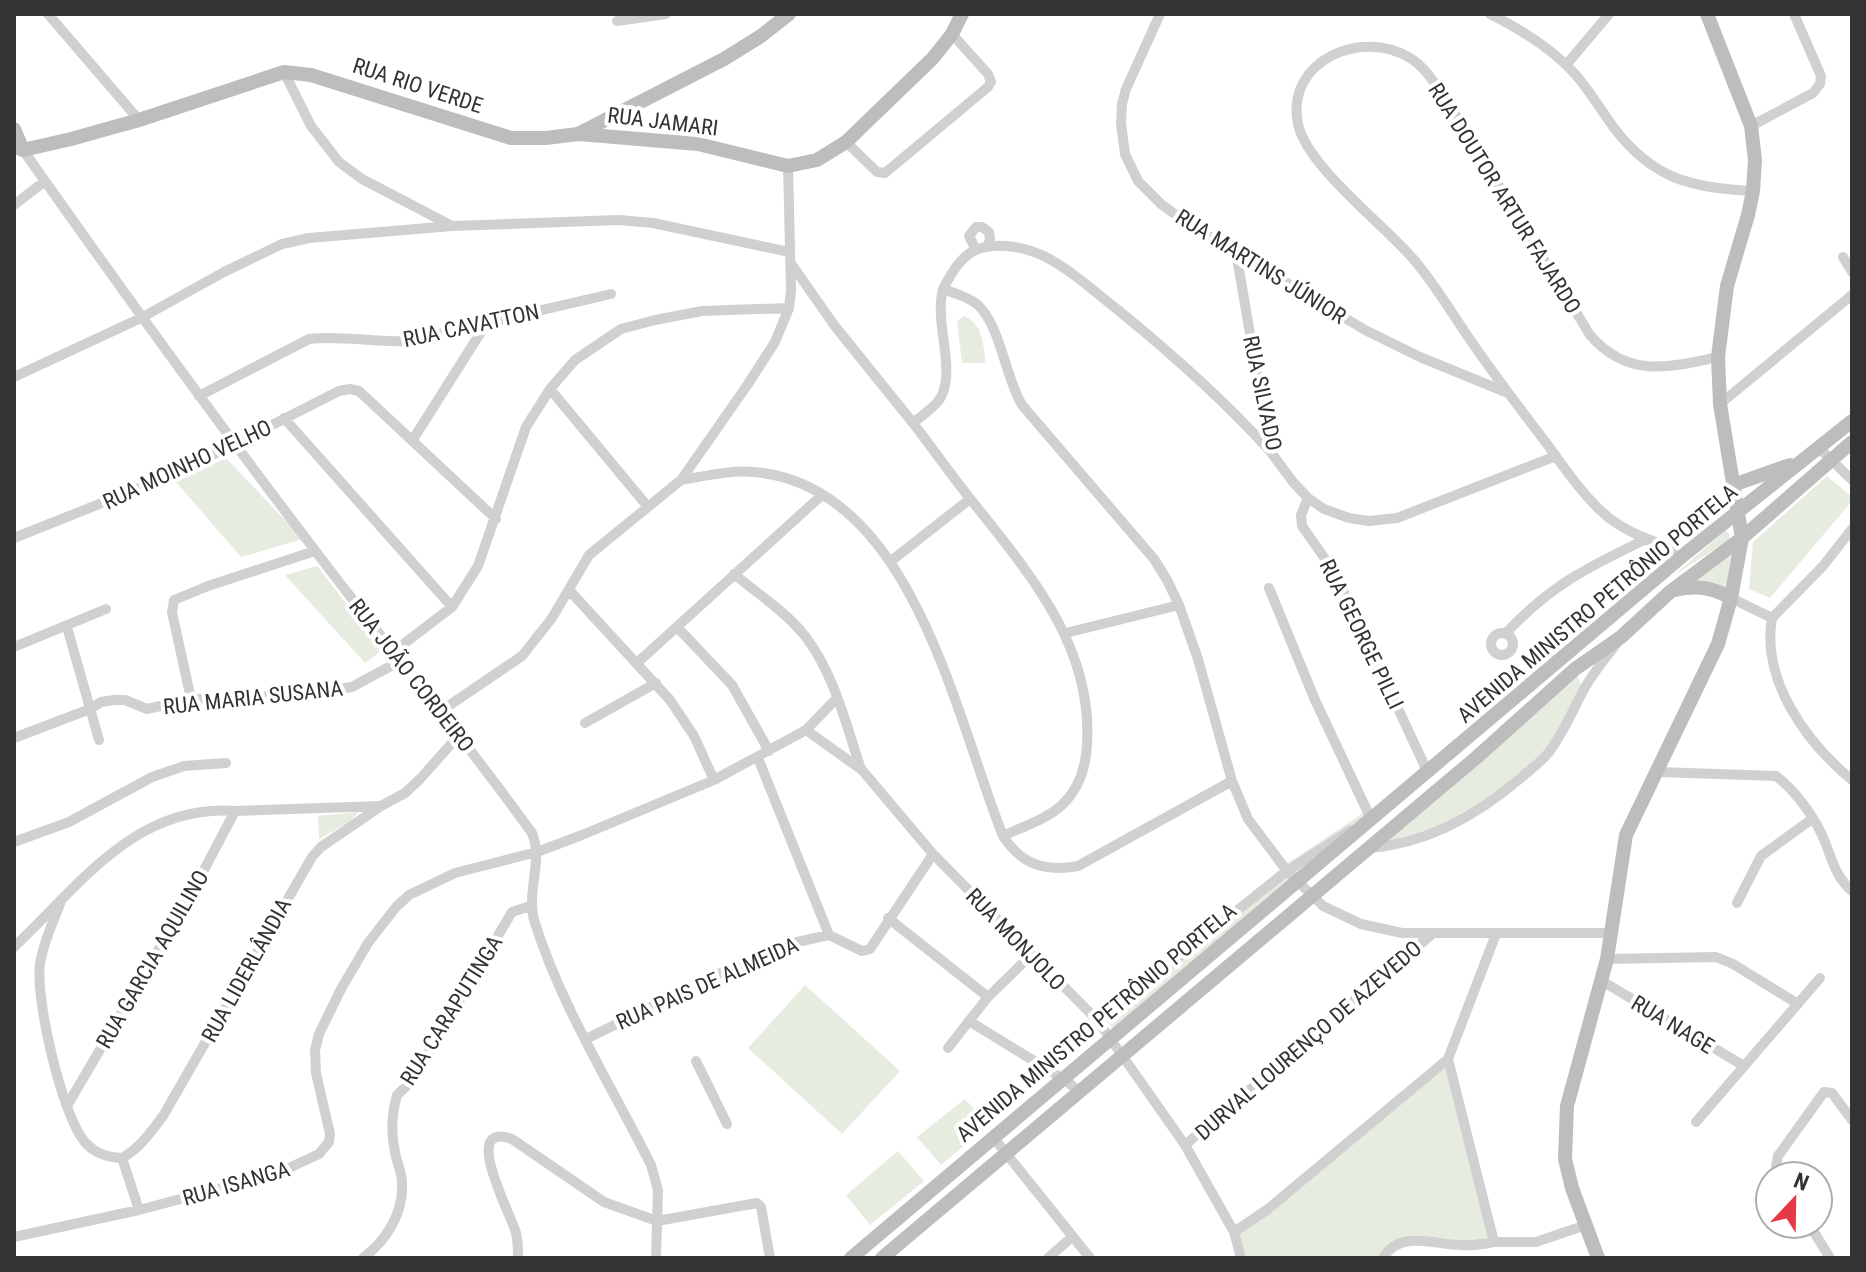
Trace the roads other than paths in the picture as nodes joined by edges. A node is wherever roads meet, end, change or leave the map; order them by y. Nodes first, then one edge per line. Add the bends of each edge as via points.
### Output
1 (48, 14) edge
2 (666, 14) edge
3 (789, 14) edge
4 (962, 14) edge
5 (1160, 14) edge
6 (1490, 14) edge
7 (1609, 14) edge
8 (1698, 14) edge
9 (1794, 14) edge
10 (1709, 19) edge
11 (617, 21) dead end
12 (952, 34) junction
13 (1566, 65) junction
14 (284, 72) junction
15 (632, 105) junction
16 (139, 120) junction
17 (1751, 126) junction
18 (14, 129) edge
19 (578, 134) junction
20 (627, 138) junction
21 (846, 142) junction
22 (19, 148) edge
23 (788, 166) junction
24 (45, 181) junction
25 (1753, 191) junction
26 (14, 205) edge
27 (452, 226) junction
28 (1236, 252) junction
29 (789, 257) junction
30 (1843, 257) dead end
31 (1852, 272) edge
32 (943, 289) junction
33 (611, 294) dead end
34 (1852, 295) edge
35 (789, 308) junction
36 (141, 318) junction
37 (486, 324) junction
38 (1718, 357) junction
39 (14, 377) edge
40 (550, 389) junction
41 (1510, 394) junction
42 (199, 396) junction
43 (1720, 404) junction
44 (284, 418) junction
45 (1852, 421) edge
46 (913, 423) junction
47 (412, 441) junction
48 (1852, 442) edge
49 (234, 443) junction
50 (1270, 451) junction
51 (1814, 452) junction
52 (1556, 456) junction
53 (1830, 460) junction
54 (681, 480) junction
55 (1852, 480) edge
56 (1733, 485) junction
57 (822, 495) junction
58 (1308, 498) junction
59 (970, 499) junction
60 (648, 507) junction
61 (1737, 513) junction
62 (496, 519) junction
63 (1852, 529) edge
64 (14, 538) edge
65 (1742, 538) junction
66 (1646, 539) junction
67 (315, 551) junction
68 (1686, 553) junction
69 (891, 561) junction
70 (734, 574) junction
71 (1269, 588) dead end
72 (569, 590) junction
73 (1671, 591) junction
74 (1731, 598) junction
75 (1179, 605) junction
76 (452, 607) junction
77 (106, 609) dead end
78 (1772, 618) junction
79 (67, 627) junction
80 (677, 627) junction
81 (1066, 633) junction
82 (1506, 633) dead end
83 (1621, 637) junction
84 (14, 647) edge
85 (397, 656) junction
86 (1562, 659) junction
87 (637, 663) junction
88 (1575, 669) junction
89 (656, 683) junction
90 (1583, 691) junction
91 (191, 699) junction
92 (836, 699) junction
93 (90, 709) junction
94 (441, 711) junction
95 (585, 723) dead end
96 (806, 730) junction
97 (460, 734) junction
98 (14, 738) edge
99 (99, 740) dead end
100 (769, 751) junction
101 (758, 758) junction
102 (226, 763) dead end
103 (862, 770) junction
104 (1658, 772) junction
105 (1428, 773) junction
106 (714, 780) junction
107 (1852, 780) edge
108 (1232, 781) junction
109 (381, 806) junction
110 (235, 811) junction
111 (1371, 819) junction
112 (1812, 819) junction
113 (1003, 836) junction
114 (14, 842) edge
115 (1369, 848) junction
116 (537, 852) junction
117 (933, 854) junction
118 (1292, 876) junction
119 (1852, 891) edge
120 (1313, 896) junction
121 (61, 901) junction
122 (1737, 903) dead end
123 (530, 906) junction
124 (888, 918) junction
125 (1610, 933) junction
126 (1496, 934) junction
127 (829, 935) junction
128 (1431, 935) junction
129 (14, 947) edge
130 (1031, 955) junction
131 (1607, 959) junction
132 (1820, 978) dead end
133 (1602, 981) junction
134 (988, 997) junction
135 (1798, 1004) junction
136 (969, 1021) junction
137 (1098, 1021) junction
138 (1111, 1037) junction
139 (586, 1039) junction
140 (948, 1048) dead end
141 (1122, 1056) junction
142 (1448, 1059) junction
143 (696, 1061) dead end
144 (1744, 1066) junction
145 (1063, 1078) junction
146 (1080, 1092) junction
147 (67, 1106) junction
148 (1852, 1120) edge
149 (1696, 1122) dead end
150 (727, 1124) dead end
151 (993, 1137) junction
152 (1185, 1145) junction
153 (1007, 1153) junction
154 (122, 1158) junction
155 (1777, 1160) edge
156 (139, 1210) junction
157 (657, 1221) junction
158 (1586, 1225) junction
159 (1234, 1232) junction
160 (14, 1237) edge
161 (1072, 1237) junction
162 (1819, 1240) edge
163 (1494, 1242) junction
164 (363, 1258) edge
165 (518, 1258) edge
166 (656, 1258) edge
167 (770, 1258) edge
168 (851, 1258) edge
169 (882, 1258) edge
170 (1048, 1258) edge
171 (1090, 1258) edge
172 (1241, 1258) edge
173 (1383, 1258) edge
174 (1598, 1258) edge
175 (1830, 1258) edge

1 - 16 street
2 - 11 street
3 - 15 main road, RUA RIO VERDE via 724,59
4 - 12 main road
5 - 28 street, RUA MARTINS JÚNIOR via 1122,104 1125,154 1138,181 1161,204
6 - 13 street
7 - 13 street
8 - 10 main road
9 - 17 street via 1820,84 1813,93
10 - 17 main road
12 - 21 main road
12 - 21 street via 988,74 991,82 977,97 885,173 877,172
13 - 25 street via 1647,164 1684,181
14 - 16 main road, RUA RIO VERDE
14 - 19 main road, RUA RIO VERDE via 311,75 511,138
14 - 27 street via 311,126 339,162
15 - 19 main road, RUA RIO VERDE
15 - 20 main road via 617,129
16 - 22 main road, RUA RIO VERDE
17 - 25 main road
18 - 22 main road
19 - 20 main road, RUA JAMARI
20 - 23 main road, RUA JAMARI via 698,144
21 - 23 main road via 817,160
22 - 24 street, RUA JOÃO CORDEIRO
23 - 29 street
24 - 26 street
24 - 36 street, RUA JOÃO CORDEIRO
25 - 38 main road via 1727,286
27 - 29 street via 619,220 667,226
27 - 36 street via 282,244
28 - 41 street, RUA MARTINS JÚNIOR via 1365,330
28 - 50 street, RUA SILVADO
29 - 35 street
29 - 46 street via 834,325
30 - 31 street
32 - 46 street via 943,394
32 - 50 street via 958,264 981,248 1009,246 1042,255 1067,269 1211,389
32 - 75 street via 980,307 1022,405 1154,559
33 - 37 street, RUA CAVATTON
34 - 43 street
35 - 40 street via 702,311 621,329 575,360
35 - 54 street via 775,342
36 - 39 street
36 - 42 street, RUA JOÃO CORDEIRO
37 - 42 street, RUA CAVATTON via 408,341 309,339
37 - 47 street
38 - 41 street, RUA DOUTOR ARTUR FAJARDO via 1639,366 1601,347 1424,70 1386,48 1358,46 1333,55 1301,89 1297,121 1304,142 1415,261
38 - 43 main road
40 - 60 street
40 - 62 street via 526,427
41 - 52 street, RUA DOUTOR ARTUR FAJARDO
42 - 49 street, RUA JOÃO CORDEIRO
43 - 56 main road
44 - 47 street, RUA MOINHO VELHO via 350,389 359,391
44 - 49 street, RUA MOINHO VELHO
44 - 76 street
45 - 51 main road, AVENIDA MINISTRO PETRÔNIO PORTELA
46 - 59 street
47 - 62 street
48 - 53 main road, AVENIDA MINISTRO PETRÔNIO PORTELA
49 - 64 street, RUA MOINHO VELHO via 177,473
49 - 67 street, RUA JOÃO CORDEIRO
50 - 58 street, RUA SILVADO
51 - 53 street
51 - 56 main road
51 - 61 main road, AVENIDA MINISTRO PETRÔNIO PORTELA
52 - 58 street, RUA SILVADO via 1397,518 1349,518
52 - 66 street, RUA DOUTOR ARTUR FAJARDO via 1602,512
53 - 55 street
53 - 65 main road, AVENIDA MINISTRO PETRÔNIO PORTELA
54 - 57 street via 754,472 794,481
54 - 60 street
56 - 61 main road
57 - 69 street via 854,517
57 - 70 street
58 - 105 street, RUA GEORGE PILLI via 1302,526 1335,573
59 - 69 street
59 - 81 street
60 - 72 street via 589,555
61 - 65 main road
61 - 68 main road, AVENIDA MINISTRO PETRÔNIO PORTELA
62 - 76 street via 478,566
63 - 78 street
65 - 73 main road, AVENIDA MINISTRO PETRÔNIO PORTELA
65 - 74 main road
66 - 68 street, RUA DOUTOR ARTUR FAJARDO
66 - 82 street via 1559,584
67 - 85 street, RUA JOÃO CORDEIRO
67 - 91 street via 174,600 172,612
68 - 86 main road, AVENIDA MINISTRO PETRÔNIO PORTELA
69 - 113 street via 941,663
70 - 80 street
70 - 92 street via 806,638
71 - 111 street
72 - 87 street
72 - 94 street via 522,656
73 - 74 main road via 1697,586
73 - 83 main road, AVENIDA MINISTRO PETRÔNIO PORTELA
74 - 78 street
74 - 104 main road via 1709,664
75 - 81 street
75 - 108 street
76 - 85 street, RUA MARIA SUSANA
77 - 79 street
78 - 107 street via 1769,635 1789,707
79 - 84 street
79 - 93 street
80 - 87 street
80 - 100 street via 732,685
81 - 113 street via 1082,681 1088,726 1082,773 1061,806
83 - 88 main road, AVENIDA MINISTRO PETRÔNIO PORTELA
83 - 90 street, AVENIDA MINISTRO PETRÔNIO PORTELA
85 - 91 street, RUA MARIA SUSANA via 352,687
85 - 94 street, RUA JOÃO CORDEIRO
86 - 88 street
86 - 105 main road, AVENIDA MINISTRO PETRÔNIO PORTELA
87 - 89 street
88 - 90 street
88 - 115 main road, AVENIDA MINISTRO PETRÔNIO PORTELA
89 - 95 street
89 - 106 street via 689,727
90 - 115 street, AVENIDA MINISTRO PETRÔNIO PORTELA via 1546,756 1480,810 1405,843
91 - 93 street, RUA MARIA SUSANA via 147,709 114,700
92 - 96 street, RUA ISANGA
92 - 103 street
93 - 98 street
93 - 99 street
94 - 97 street, RUA JOÃO CORDEIRO
96 - 100 street, RUA ISANGA
96 - 103 street, RUA MONJOLO
97 - 109 street, RUA LIDERLÂNDIA via 413,786
97 - 116 street, RUA JOÃO CORDEIRO via 532,833
100 - 101 street, RUA ISANGA
101 - 106 street, RUA ISANGA
101 - 127 street
102 - 114 street via 184,766 152,777 69,822
103 - 117 street, RUA MONJOLO
104 - 112 street via 1776,776
104 - 125 main road via 1626,835
105 - 111 main road, AVENIDA MINISTRO PETRÔNIO PORTELA
106 - 116 street, RUA ISANGA
108 - 113 street via 1078,866 1042,868 1027,862
108 - 118 street via 1248,819
109 - 110 street
109 - 154 street, RUA LIDERLÂNDIA via 312,857 163,1116
110 - 121 street via 174,816 152,827 89,870
110 - 147 street, RUA GARCIA AQUILINO
111 - 118 main road, AVENIDA MINISTRO PETRÔNIO PORTELA
112 - 119 street via 1836,873
112 - 122 street via 1761,856
115 - 120 main road, AVENIDA MINISTRO PETRÔNIO PORTELA
116 - 123 street
116 - 156 street, RUA ISANGA via 499,860 409,895 368,943 315,1050 330,1134 319,1154 278,1173
117 - 124 street
117 - 130 street, RUA MONJOLO
118 - 120 street
118 - 137 street, AVENIDA MINISTRO PETRÔNIO PORTELA
118 - 138 main road, AVENIDA MINISTRO PETRÔNIO PORTELA
120 - 128 street via 1361,924
120 - 141 main road, AVENIDA MINISTRO PETRÔNIO PORTELA
121 - 129 street
121 - 147 street via 42,955 40,990
123 - 139 street
123 - 164 street, RUA CARAPUTINGA via 512,912 410,1083 397,1095 391,1131 402,1183 400,1202 383,1241
124 - 127 street via 870,949 862,951
124 - 134 street
125 - 126 street
125 - 131 main road
126 - 128 street
126 - 142 street
127 - 139 street, RUA PAIS DE ALMEIDA via 797,942 716,975
128 - 152 street, DURVAL LOURENÇO DE AZEVEDO
130 - 134 street
130 - 137 street, RUA MONJOLO
131 - 133 main road
131 - 135 street via 1716,957
132 - 135 street
133 - 144 street, RUA NAGE
133 - 158 main road via 1572,1084 1564,1133 1568,1174
134 - 136 street
135 - 144 street
136 - 140 street
136 - 145 street
137 - 138 street, RUA MONJOLO
138 - 141 street, RUA MONJOLO
138 - 145 main road, AVENIDA MINISTRO PETRÔNIO PORTELA
139 - 157 street via 651,1165 658,1190
141 - 146 main road, AVENIDA MINISTRO PETRÔNIO PORTELA
141 - 152 street, RUA MONJOLO
142 - 159 street
142 - 163 street
143 - 150 street
144 - 149 street
145 - 146 street
145 - 151 main road, AVENIDA MINISTRO PETRÔNIO PORTELA
146 - 153 main road, AVENIDA MINISTRO PETRÔNIO PORTELA
147 - 154 street via 83,1140 97,1153
148 - 155 street via 1832,1093 1825,1092
151 - 153 street
151 - 168 main road, AVENIDA MINISTRO PETRÔNIO PORTELA
152 - 159 street, RUA MONJOLO
153 - 161 street
153 - 169 main road, AVENIDA MINISTRO PETRÔNIO PORTELA
154 - 156 street
156 - 160 street, RUA ISANGA
157 - 165 street via 604,1202 512,1139 492,1138 488,1160 516,1233
157 - 166 street
157 - 167 street via 751,1202 761,1207
158 - 163 street via 1536,1242
158 - 174 main road
159 - 172 street, RUA MONJOLO
161 - 170 street
161 - 171 street
162 - 175 street
163 - 173 street via 1405,1241 1393,1245

